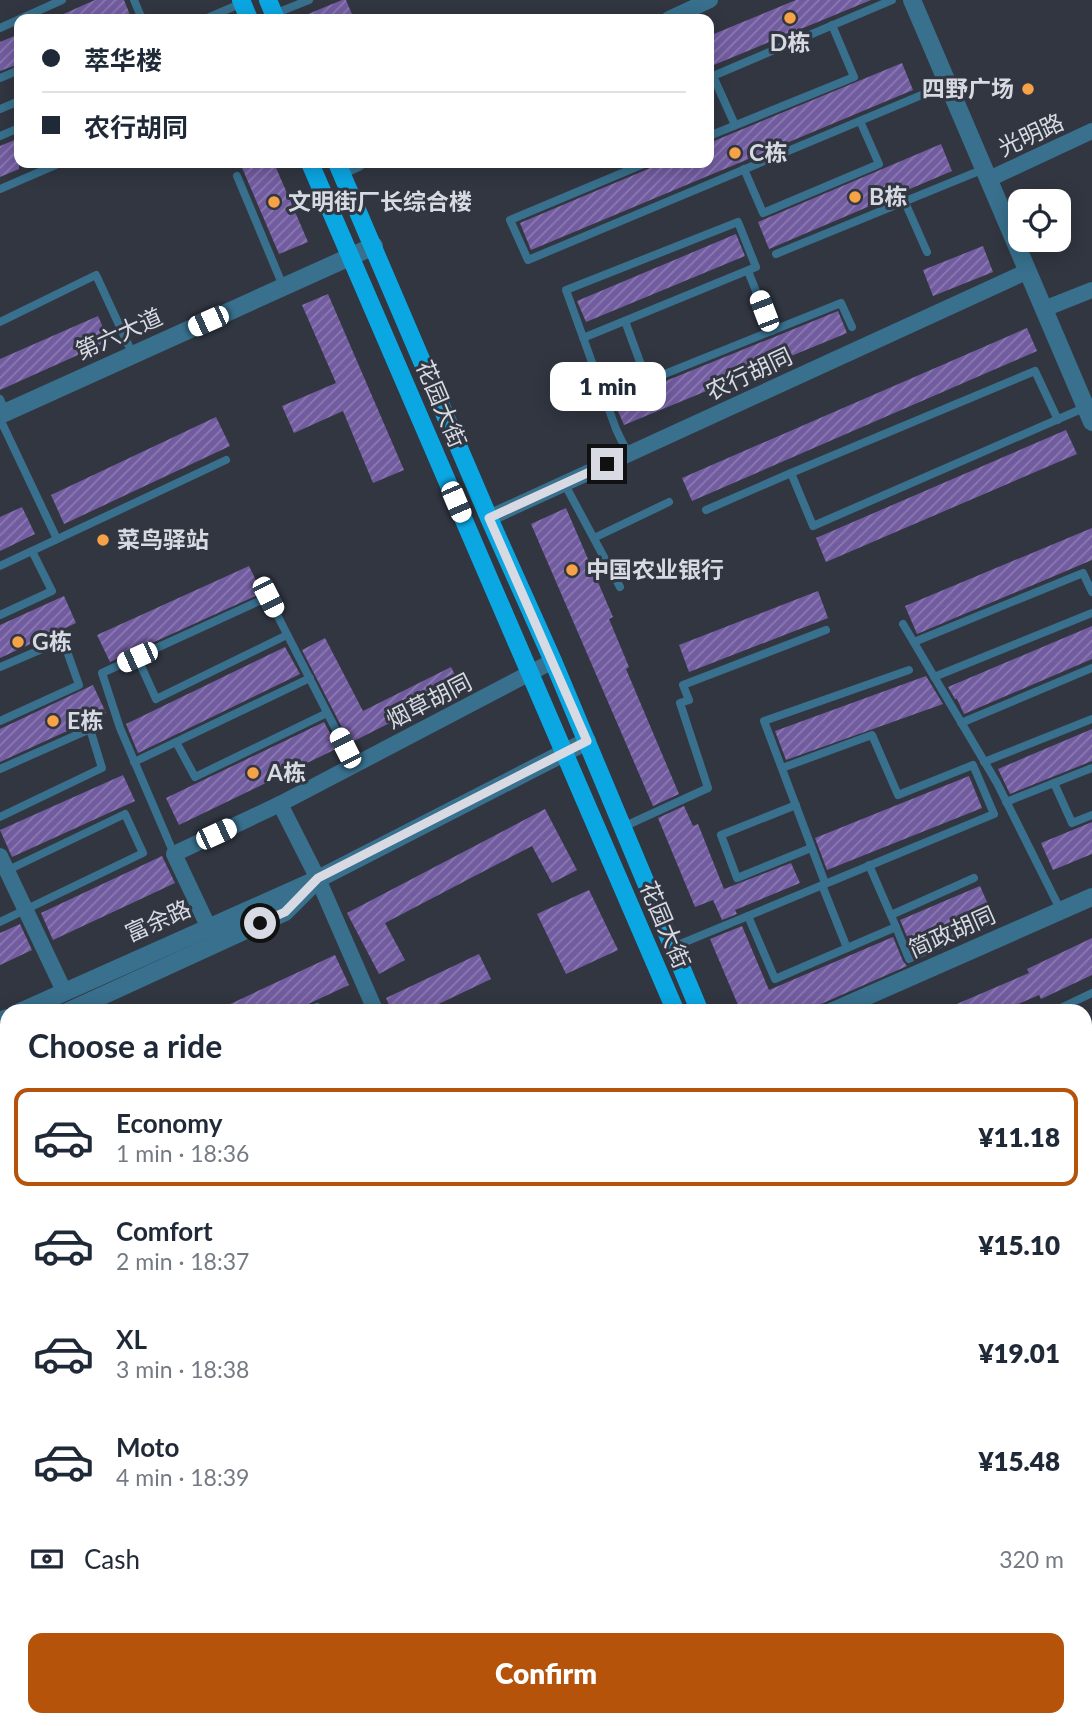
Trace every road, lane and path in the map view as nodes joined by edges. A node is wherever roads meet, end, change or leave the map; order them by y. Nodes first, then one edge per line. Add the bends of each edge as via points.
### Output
1 (62, 0) edge
2 (309, 0) edge
3 (710, 0) edge
4 (892, 0) edge
5 (912, 0) edge
6 (244, 7) edge
7 (272, 11) edge
8 (31, 14) edge
9 (221, 14) edge
10 (680, 14) edge
11 (832, 25) junction
12 (714, 76) edge
13 (714, 78) edge
14 (948, 84) junction
15 (860, 121) junction
16 (735, 125) junction
17 (1092, 131) edge
18 (714, 134) edge
19 (48, 168) edge
20 (312, 168) edge
21 (339, 168) edge
22 (634, 168) edge
23 (744, 170) junction
24 (987, 174) junction
25 (237, 176) dead end
26 (0, 189) edge
27 (904, 200) junction
28 (374, 246) junction
29 (927, 252) dead end
30 (776, 254) dead end
31 (350, 256) junction
32 (748, 271) junction
33 (1028, 271) junction
34 (283, 286) junction
35 (1092, 290) edge
36 (1044, 309) junction
37 (625, 321) junction
38 (0, 322) edge
39 (852, 327) dead end
40 (772, 331) junction
41 (583, 338) junction
42 (133, 355) junction
43 (647, 381) junction
44 (605, 398) junction
45 (2, 412) edge
46 (1089, 415) edge
47 (1058, 420) junction
48 (628, 454) junction
49 (226, 460) dead end
50 (791, 472) junction
51 (564, 483) junction
52 (668, 502) dead end
53 (706, 510) dead end
54 (489, 518) junction
55 (594, 538) junction
56 (57, 539) junction
57 (32, 551) junction
58 (0, 566) edge
59 (620, 587) dead end
60 (1092, 592) edge
61 (1092, 613) edge
62 (0, 615) edge
63 (904, 624) dead end
64 (826, 630) dead end
65 (288, 635) junction
66 (914, 642) junction
67 (137, 657) junction
68 (553, 662) junction
69 (0, 667) edge
70 (1092, 668) edge
71 (909, 670) dead end
72 (531, 673) junction
73 (934, 677) junction
74 (310, 678) junction
75 (327, 713) junction
76 (1092, 719) edge
77 (0, 721) edge
78 (961, 723) junction
79 (587, 741) junction
80 (176, 742) junction
81 (564, 752) junction
82 (134, 762) junction
83 (984, 762) junction
84 (355, 765) junction
85 (782, 768) junction
86 (1092, 768) edge
87 (0, 769) edge
88 (1054, 783) junction
89 (1006, 802) junction
90 (280, 804) junction
91 (796, 805) junction
92 (1092, 815) edge
93 (0, 817) edge
94 (623, 827) junction
95 (811, 848) junction
96 (174, 854) junction
97 (869, 865) junction
98 (2, 866) edge
99 (318, 878) junction
100 (974, 878) dead end
101 (823, 884) junction
102 (1092, 897) edge
103 (25, 910) junction
104 (1061, 911) junction
105 (891, 915) junction
106 (748, 916) junction
107 (993, 919) dead end
108 (0, 922) edge
109 (208, 926) junction
110 (896, 927) junction
111 (673, 947) junction
112 (848, 948) junction
113 (64, 991) junction
114 (1092, 993) edge
115 (37, 1004) edge
116 (97, 1004) edge
117 (373, 1004) edge
118 (673, 1004) edge
119 (696, 1004) edge
120 (849, 1004) edge
121 (1069, 1004) edge

1 - 8 lane
2 - 7 lane
3 - 10 street
4 - 11 lane
5 - 14 street
6 - 9 lane
11 - 12 lane
11 - 16 lane via 854,77
13 - 16 lane
14 - 15 lane
14 - 24 street
15 - 23 lane
15 - 23 lane via 879,164 763,213
16 - 18 lane
17 - 24 street, 光明路
19 - 26 lane
20 - 31 main road, 花园大街
21 - 28 main road, 花园大街
22 - 23 lane via 510,220 528,260
24 - 27 lane
24 - 33 street
25 - 34 lane
27 - 29 lane
27 - 30 lane
28 - 31 street, 第六大道
28 - 54 main road, 花园大街
31 - 34 street, 第六大道
31 - 72 main road, 花园大街
32 - 37 lane
32 - 40 lane
32 - 41 lane via 756,267 738,222 566,290
33 - 36 street
33 - 48 street, 农行胡同
34 - 42 street, 第六大道
35 - 36 street
36 - 46 street
37 - 41 lane
37 - 43 lane
38 - 42 lane via 96,275
39 - 40 lane via 841,303
40 - 43 lane
41 - 44 lane
42 - 45 street, 第六大道
43 - 44 lane
44 - 48 lane
45 - 56 lane
46 - 47 lane
47 - 50 lane via 1035,371
47 - 50 lane via 813,526
48 - 51 street, 农行胡同
49 - 56 lane
50 - 53 lane
51 - 54 street, 农行胡同
51 - 55 lane
52 - 55 lane
54 - 68 main road, 花园大街
55 - 59 lane
56 - 57 lane
57 - 58 lane
57 - 62 lane via 52,591
60 - 66 lane via 1083,573
61 - 73 lane
63 - 66 lane
64 - 94 lane via 683,685 689,700 680,703 708,788
65 - 67 lane via 268,597
65 - 67 lane via 156,699
65 - 74 lane
66 - 73 lane
67 - 82 lane via 102,673
68 - 72 street, 烟草胡同
68 - 79 main road, 花园大街
69 - 77 lane via 63,640 79,685
70 - 78 lane
71 - 85 lane via 764,721
72 - 81 main road, 花园大街
72 - 84 street, 烟草胡同
73 - 78 lane
74 - 75 lane
74 - 80 lane
75 - 80 lane via 195,777
75 - 84 lane
76 - 83 lane
78 - 83 lane
79 - 81 street, 富余路
79 - 94 main road, 花园大街
80 - 82 lane
81 - 99 street, 富余路
81 - 118 main road, 花园大街
82 - 96 lane
83 - 89 lane
84 - 90 street, 烟草胡同
85 - 91 lane
85 - 97 lane via 872,735 898,795 973,765 994,814
86 - 88 lane
87 - 93 lane via 90,729 102,768
88 - 89 lane
88 - 92 lane via 1072,823
89 - 104 lane
90 - 96 street, 烟草胡同
90 - 99 street
91 - 95 lane
91 - 95 lane via 720,835 737,878
94 - 111 main road, 花园大街
95 - 101 lane
96 - 109 street
97 - 101 lane
97 - 105 lane
98 - 103 street
98 - 103 lane via 125,814 143,853
99 - 109 street, 富余路
99 - 116 street, 富余路 via 285,912
99 - 117 street
100 - 105 lane
101 - 106 lane
101 - 112 lane
102 - 104 street, 简政胡同
103 - 108 lane
103 - 113 street
104 - 120 street, 简政胡同
105 - 110 lane
106 - 111 lane
106 - 112 lane via 775,979
107 - 110 lane via 909,959
109 - 113 street, 富余路
110 - 112 lane
111 - 119 main road, 花园大街
113 - 115 street, 富余路
114 - 121 lane

